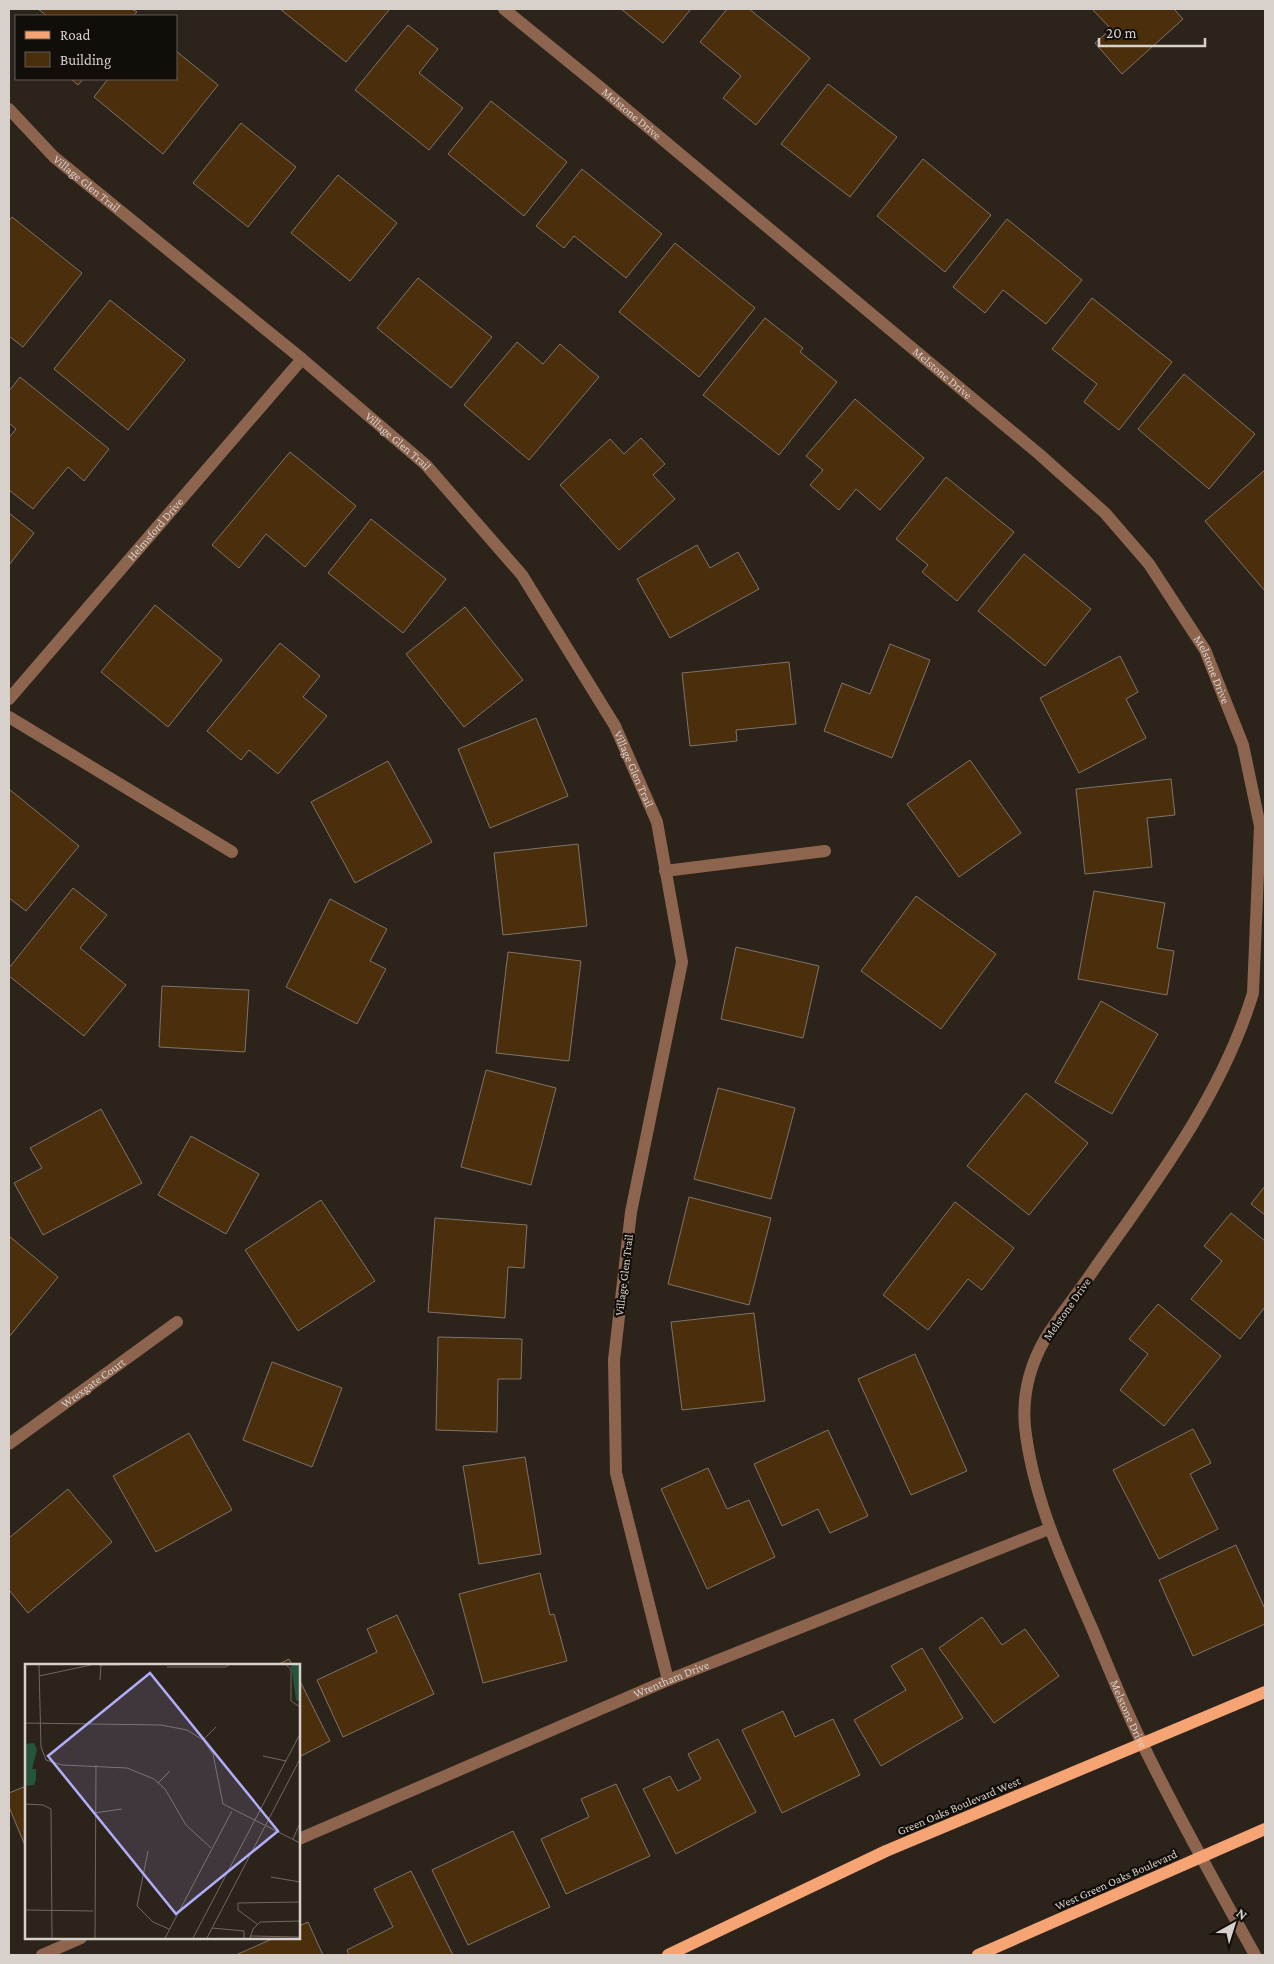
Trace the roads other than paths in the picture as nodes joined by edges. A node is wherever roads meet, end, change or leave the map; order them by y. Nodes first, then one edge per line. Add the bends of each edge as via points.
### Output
1 (504, 9) edge
2 (9, 109) edge
3 (302, 359) junction
4 (9, 700) edge
5 (9, 717) edge
6 (1263, 826) edge
7 (825, 850) dead end
8 (232, 852) dead end
9 (665, 871) junction
10 (177, 1322) dead end
11 (9, 1444) edge
12 (1049, 1529) junction
13 (668, 1680) junction
14 (1265, 1692) edge
15 (1142, 1743) junction
16 (1265, 1829) edge
17 (300, 1839) edge
18 (1201, 1858) junction
19 (79, 1939) edge
20 (42, 1955) edge
21 (668, 1955) edge
22 (978, 1955) edge
23 (1255, 1955) edge

1 - 6 street, Melstone Drive via 1032,447 1105,513 1149,564 1204,650 1243,745
2 - 3 street, Village Glen Trail via 54,157
3 - 4 street, Helmsford Drive
3 - 9 street, Village Glen Trail via 426,466 522,575 615,726 657,822
5 - 8 street
6 - 12 street, Melstone Drive via 1253,993 1246,1017 1199,1116 1045,1340 1026,1381 1025,1424 1030,1460
7 - 9 street
9 - 13 street, Village Glen Trail via 682,962 631,1212 614,1360 616,1473
10 - 11 street, Wrexgate Court
12 - 13 street, Wrentham Drive
12 - 15 street, Melstone Drive
13 - 17 street, Wrentham Drive
14 - 15 main road, Green Oaks Boulevard West
15 - 18 street, Melstone Drive
15 - 21 main road, Green Oaks Boulevard West via 886,1852
16 - 18 main road, West Green Oaks Boulevard
18 - 22 main road, West Green Oaks Boulevard
18 - 23 street, Melstone Drive
19 - 20 street

